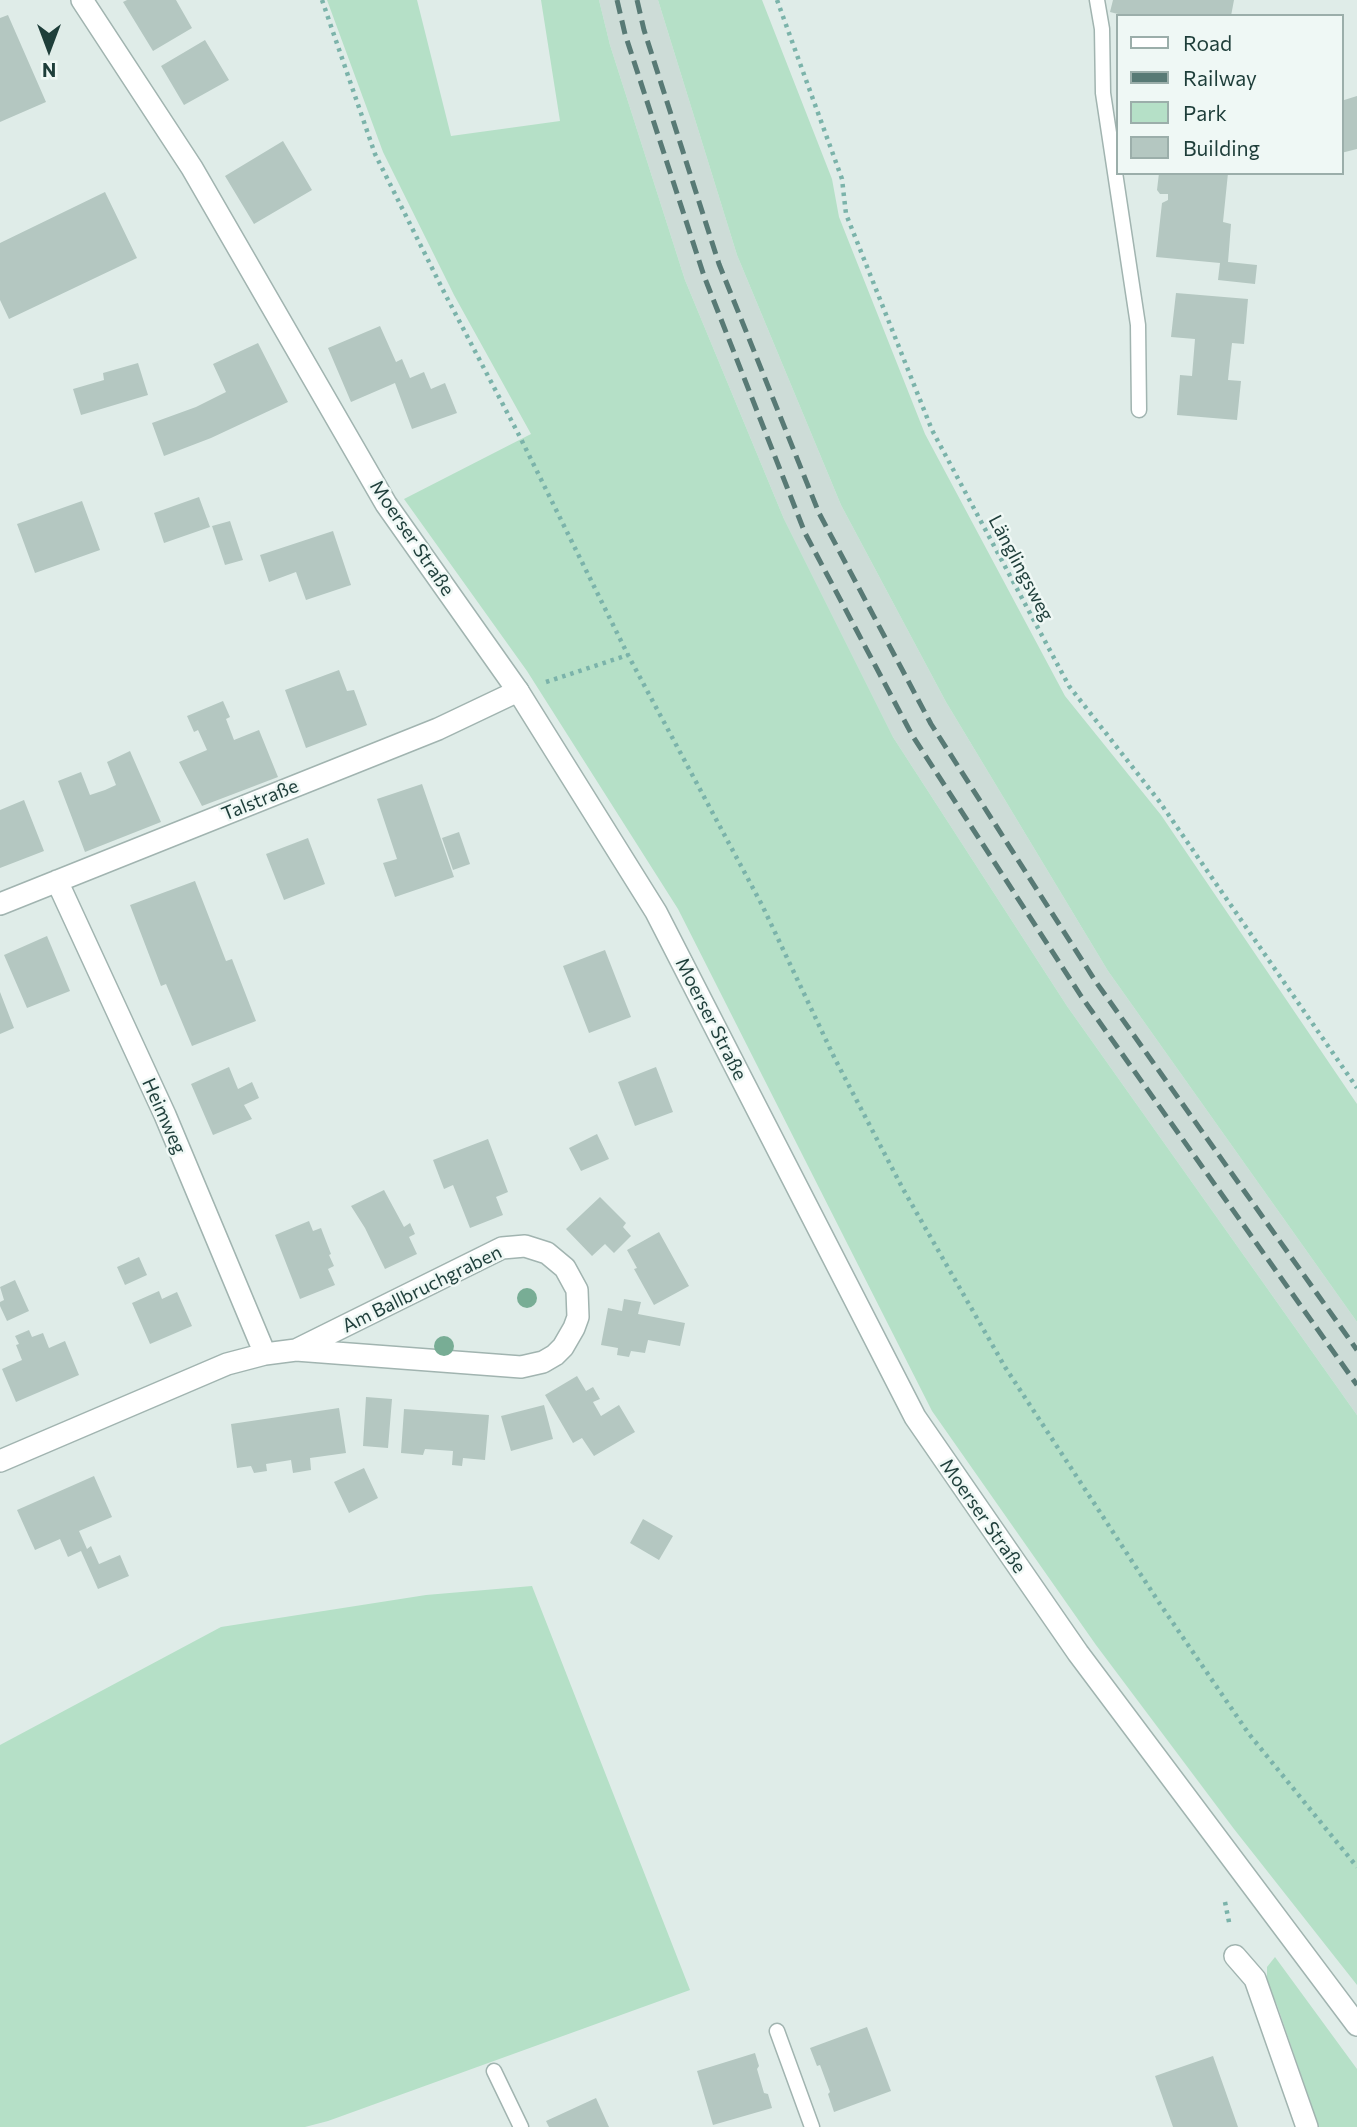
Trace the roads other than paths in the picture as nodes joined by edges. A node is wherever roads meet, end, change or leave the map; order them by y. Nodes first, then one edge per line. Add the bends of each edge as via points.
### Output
1 (82, 0) edge
2 (1097, 0) edge
3 (1139, 410) dead end
4 (518, 691) junction
5 (57, 881) junction
6 (0, 904) edge
7 (296, 1350) junction
8 (265, 1354) junction
9 (0, 1461) edge
10 (1235, 1956) dead end
11 (1357, 2025) edge
12 (777, 2031) dead end
13 (494, 2071) dead end
14 (520, 2127) edge
15 (812, 2127) edge
16 (1307, 2127) edge

1 - 4 street, Moerser Straße via 192,168 386,504
2 - 3 lane via 1103,93 1138,325
4 - 5 street, Talstraße via 438,729
4 - 11 street, Moerser Straße via 656,912 915,1417 1086,1664
5 - 6 street, Talstraße
5 - 8 street, Heimweg via 165,1115
7 - 7 street, Am Ballbruchgraben via 533,1365 555,1354 569,1339 578,1317 577,1290 565,1268 547,1254 525,1246 502,1248
7 - 8 street, Am Ballbruchgraben
8 - 9 street, Am Ballbruchgraben via 227,1364
10 - 16 street via 1255,1979
12 - 15 lane
13 - 14 lane

